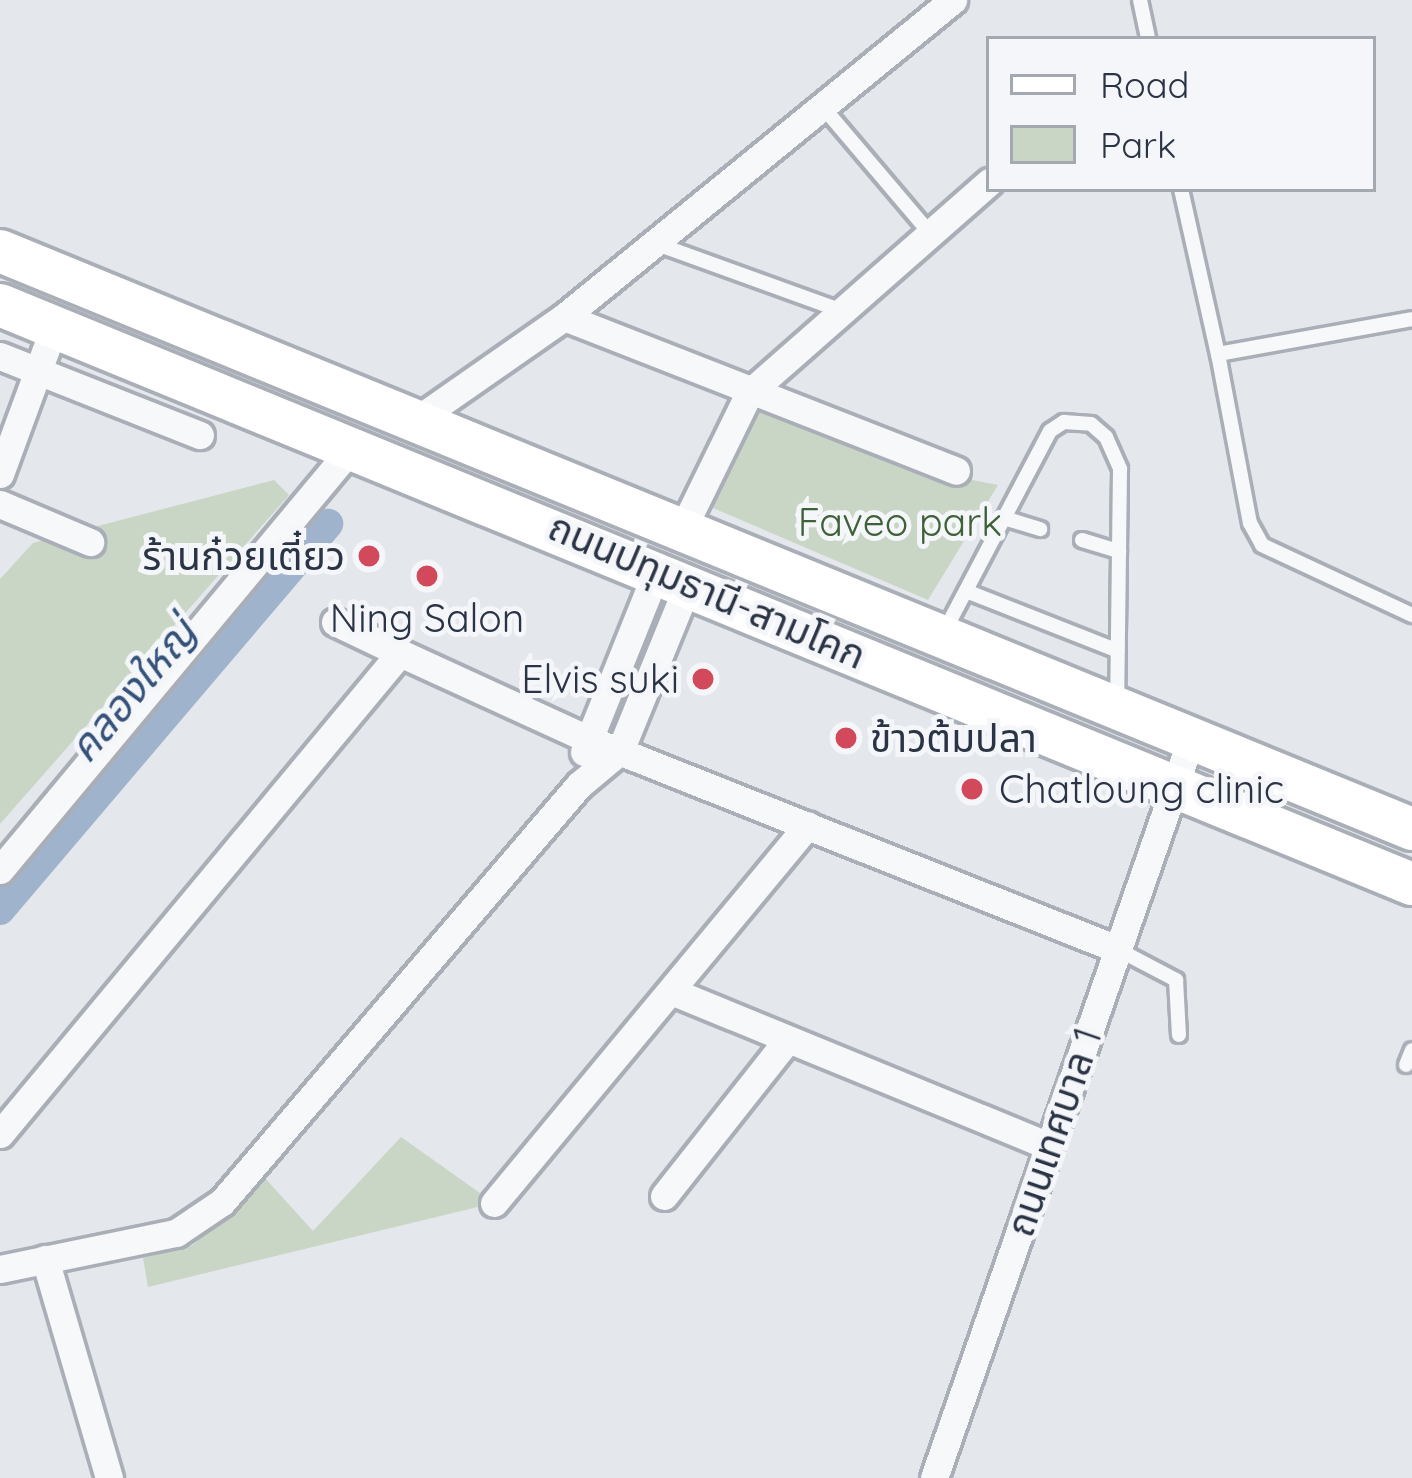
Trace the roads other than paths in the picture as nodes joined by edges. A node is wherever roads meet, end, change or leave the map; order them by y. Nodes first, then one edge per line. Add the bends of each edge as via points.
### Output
1 (952, 0) edge
2 (1140, 0) edge
3 (1147, 36) edge
4 (823, 106) junction
5 (986, 185) edge
6 (1182, 192) edge
7 (930, 233) junction
8 (657, 244) junction
9 (0, 251) edge
10 (0, 305) edge
11 (842, 311) junction
12 (564, 317) junction
13 (1412, 319) edge
14 (54, 327) junction
15 (1218, 354) junction
16 (0, 356) edge
17 (38, 369) junction
18 (749, 393) junction
19 (415, 421) junction
20 (200, 435) dead end
21 (353, 446) junction
22 (956, 471) dead end
23 (0, 474) edge
24 (0, 505) edge
25 (1004, 518) junction
26 (1040, 529) dead end
27 (682, 532) junction
28 (1082, 540) dead end
29 (90, 542) dead end
30 (1119, 551) junction
31 (673, 576) junction
32 (966, 591) junction
33 (1412, 615) edge
34 (335, 622) dead end
35 (942, 637) junction
36 (1118, 651) junction
37 (400, 653) junction
38 (1117, 708) junction
39 (586, 738) junction
40 (1191, 739) junction
41 (620, 752) junction
42 (579, 785) junction
43 (1173, 787) junction
44 (808, 826) junction
45 (1412, 829) edge
46 (0, 870) edge
47 (1412, 884) edge
48 (1117, 949) junction
49 (676, 993) junction
50 (1179, 1035) dead end
51 (787, 1040) junction
52 (0, 1134) edge
53 (1049, 1146) junction
54 (664, 1196) dead end
55 (494, 1203) dead end
56 (45, 1258) junction
57 (0, 1269) edge
58 (109, 1478) edge
59 (934, 1478) edge

1 - 4 street
2 - 3 lane
4 - 7 lane
4 - 8 street
5 - 7 street
6 - 15 lane
7 - 11 street
8 - 11 lane
8 - 12 street
9 - 19 main road, ถนนปทุมธานี-สามโคก
10 - 14 main road, ถนนปทุมธานี-สามโคก
11 - 18 street
12 - 18 street
12 - 19 street
13 - 15 lane
14 - 17 street
14 - 21 main road, ถนนปทุมธานี-สามโคก
15 - 33 lane via 1250,523 1262,545
16 - 17 street
17 - 20 street
17 - 23 street
18 - 22 street
18 - 27 street
19 - 27 main road, ถนนปทุมธานี-สามโคก
21 - 31 main road, ถนนปทุมธานี-สามโคก
21 - 46 street
24 - 29 street
25 - 26 lane
25 - 30 lane via 1049,431 1064,422 1090,424 1120,469
25 - 32 lane
27 - 35 main road, ถนนปทุมธานี-สามโคก
28 - 30 lane
30 - 36 lane
31 - 39 street
31 - 41 street
31 - 43 main road, ถนนปทุมธานี-สามโคก
32 - 35 lane
32 - 36 lane
34 - 37 street
35 - 38 main road, ถนนปทุมธานี-สามโคก
36 - 38 lane
37 - 39 street
37 - 52 street
38 - 40 main road, ถนนปทุมธานี-สามโคก
39 - 41 street
39 - 42 street
40 - 43 street, ถนนเทศบาล 1
40 - 45 main road, ถนนปทุมธานี-สามโคก
41 - 42 street
41 - 44 street
42 - 56 street via 202,1221
43 - 47 main road, ถนนปทุมธานี-สามโคก
43 - 48 street, ถนนเทศบาล 1
44 - 48 street
44 - 49 street
48 - 50 lane via 1176,980
48 - 53 street, ถนนเทศบาล 1
49 - 51 street
49 - 55 street
51 - 53 street
51 - 54 street
53 - 59 street, ถนนเทศบาล 1
56 - 57 street
56 - 58 street

